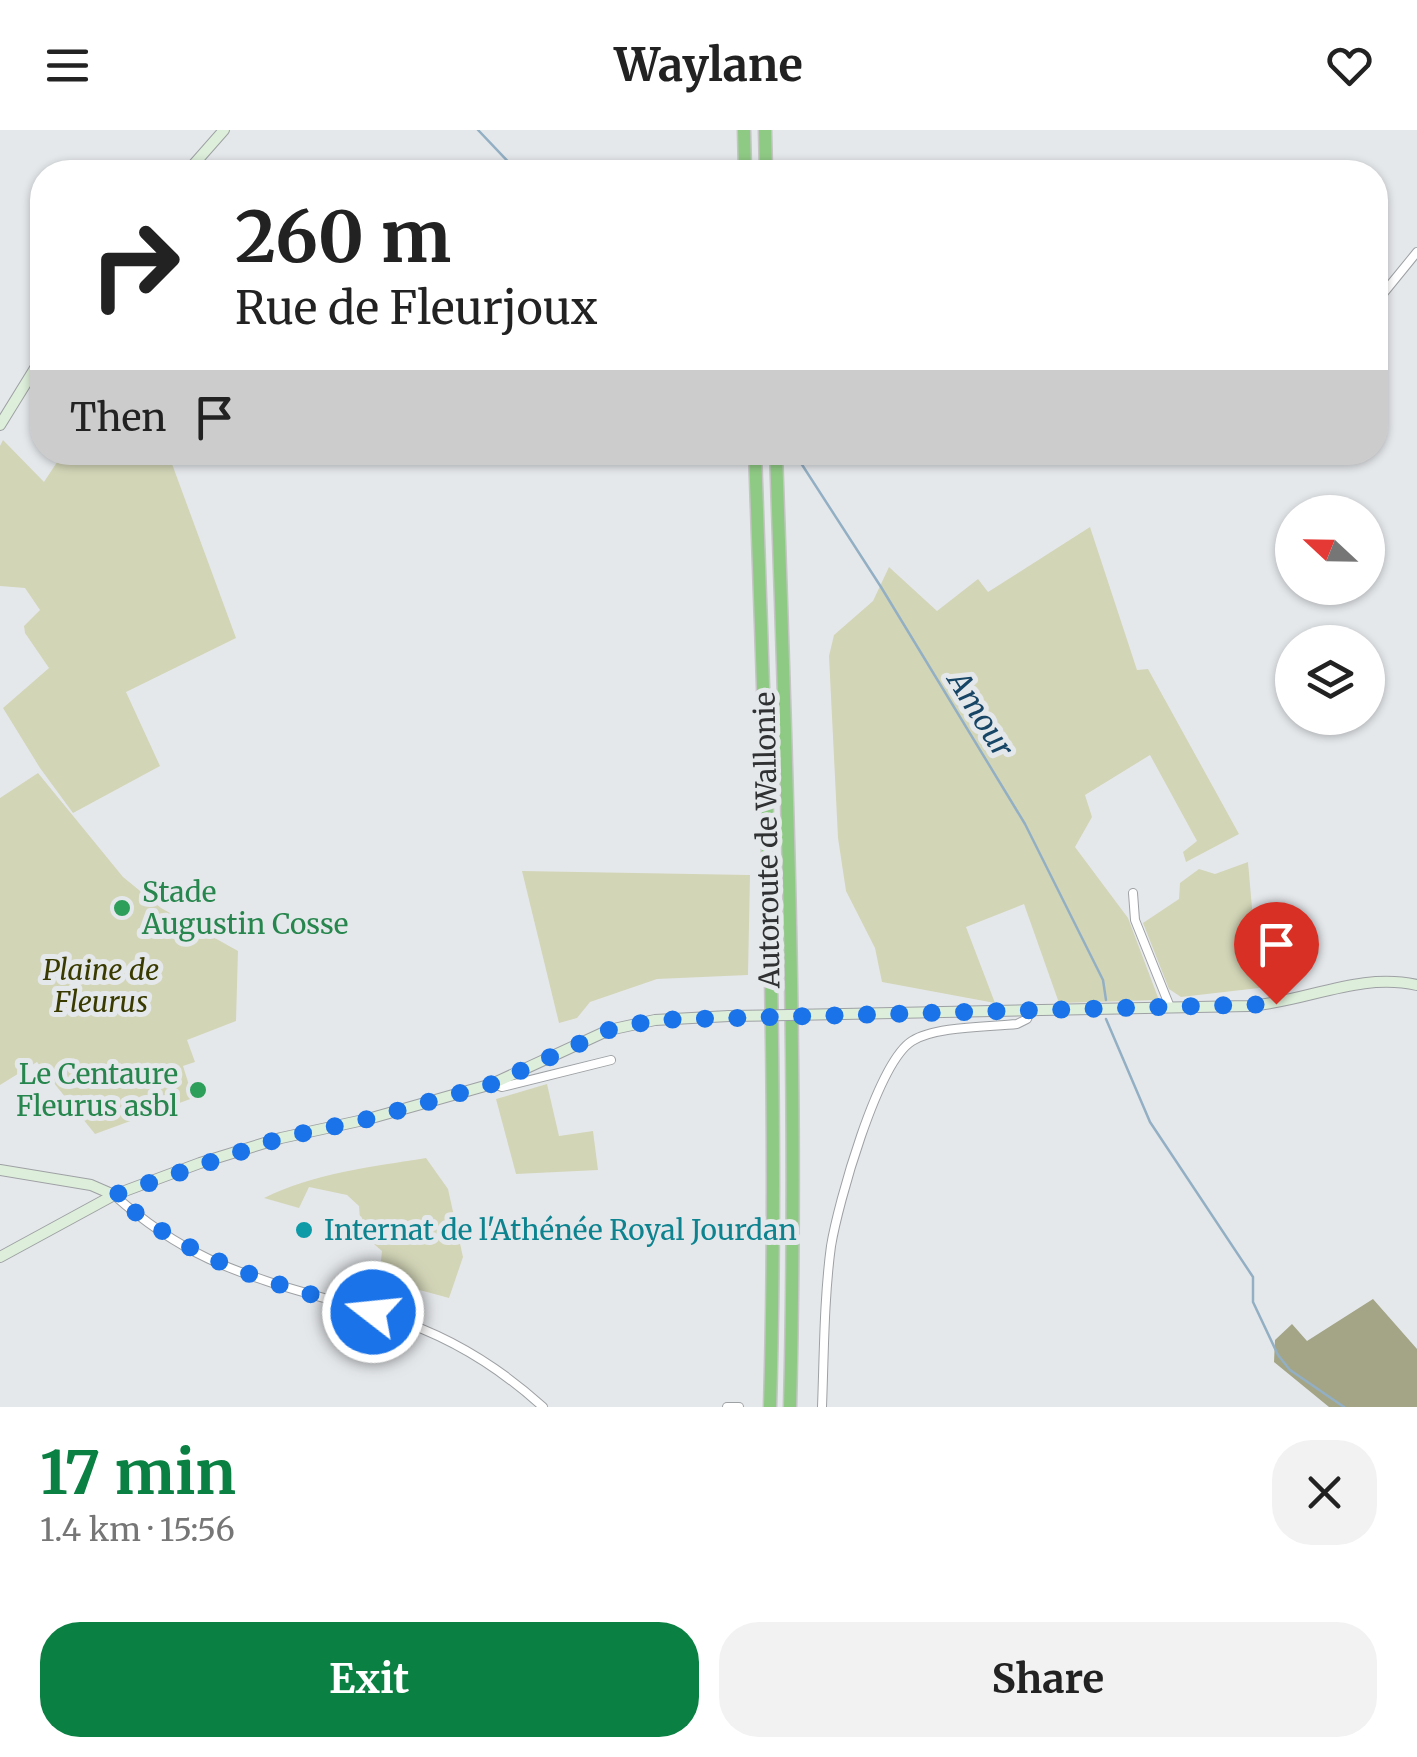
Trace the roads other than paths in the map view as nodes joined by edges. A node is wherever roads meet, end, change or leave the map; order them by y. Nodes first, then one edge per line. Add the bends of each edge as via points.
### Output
1 (224, 130) edge
2 (744, 130) edge
3 (765, 130) edge
4 (198, 160) edge
5 (745, 160) edge
6 (766, 160) edge
7 (1417, 252) edge
8 (1388, 288) edge
9 (30, 376) edge
10 (0, 425) edge
11 (755, 465) edge
12 (776, 465) edge
13 (1133, 893) dead end
14 (1417, 985) edge
15 (1170, 1007) junction
16 (1030, 1012) junction
17 (611, 1060) dead end
18 (492, 1084) junction
19 (0, 1170) edge
20 (114, 1195) junction
21 (0, 1257) edge
22 (544, 1407) edge
23 (727, 1407) edge
24 (738, 1407) edge
25 (770, 1407) edge
26 (790, 1407) edge
27 (822, 1407) edge

1 - 4 street
2 - 5 highway
3 - 6 highway
7 - 8 street
9 - 10 street
11 - 25 highway, Autoroute de Wallonie via 771,946
12 - 26 highway, Autoroute de Wallonie via 792,1019
13 - 15 street via 1135,920
14 - 15 street via 1368,982 1276,1004
15 - 16 street
16 - 18 street, bridge via 655,1020 609,1030
16 - 27 street via 1017,1024 914,1039 886,1072 832,1244
17 - 18 street
18 - 20 street via 281,1138
19 - 20 street
20 - 21 street
20 - 22 street via 212,1260 436,1335 481,1358
23 - 24 street

